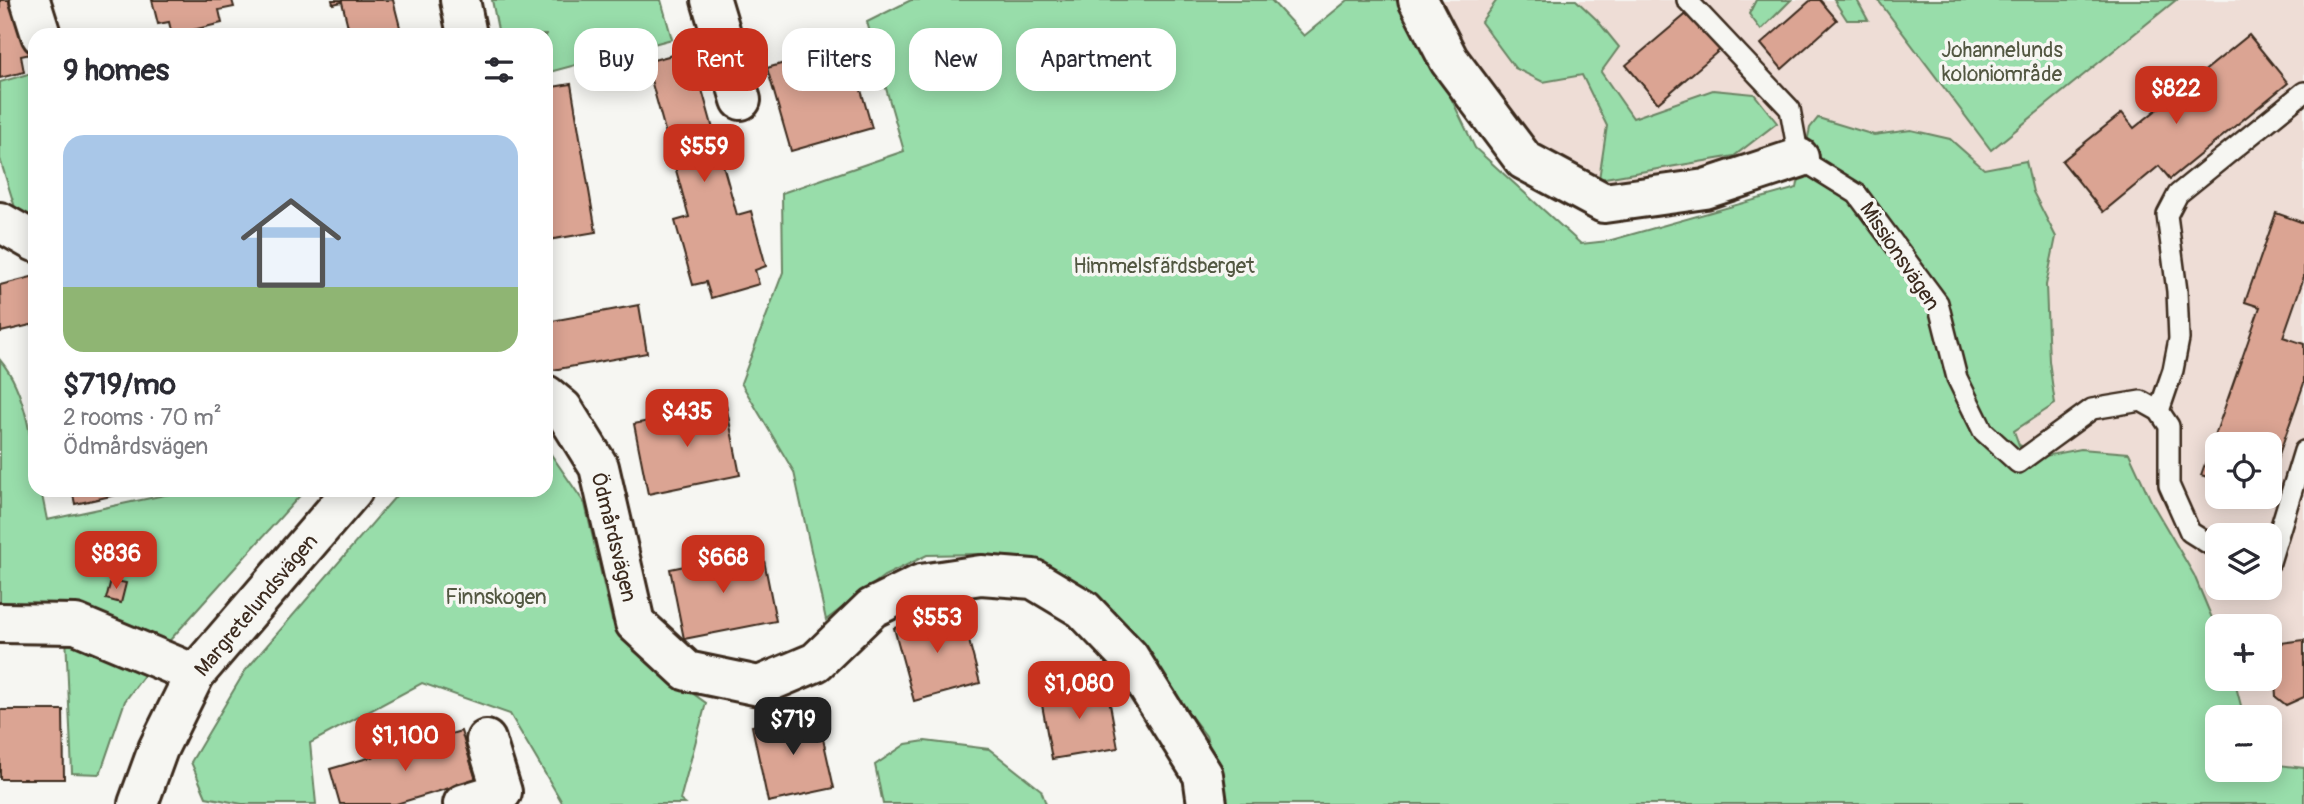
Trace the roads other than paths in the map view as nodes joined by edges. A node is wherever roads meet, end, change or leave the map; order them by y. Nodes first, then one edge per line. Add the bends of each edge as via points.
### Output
1 (30, 0) edge
2 (460, 0) edge
3 (711, 0) edge
4 (1418, 0) edge
5 (1687, 0) edge
6 (39, 28) edge
7 (466, 28) edge
8 (2304, 92) edge
9 (741, 100) dead end
10 (1799, 158) junction
11 (0, 222) edge
12 (28, 238) edge
13 (553, 401) edge
14 (2159, 411) junction
15 (2304, 451) edge
16 (347, 497) edge
17 (2282, 523) edge
18 (2205, 541) edge
19 (0, 622) edge
20 (195, 674) junction
21 (486, 740) dead end
22 (138, 804) edge
23 (463, 804) edge
24 (1207, 804) edge

1 - 6 street
2 - 7 street
3 - 9 street
4 - 10 street via 1449,60 1524,160 1604,203 1705,189
5 - 10 lane via 1790,109
8 - 14 lane via 2178,194 2166,215 2178,291 2179,339
10 - 14 lane, Missionsvägen via 1857,194 1938,303 1957,378 1983,431 2018,463 2092,409 2141,401
11 - 12 street
13 - 24 street, Ödmårdsvägen via 599,467 635,623 687,671 759,686 816,662 872,608 920,584 981,575 1033,579 1083,609 1129,657 1203,775
14 - 18 lane via 2169,426 2169,485 2190,532
15 - 17 lane
16 - 20 street, Margretelundsvägen
19 - 20 street via 76,624
20 - 22 street, Margretelundsvägen via 158,749
21 - 23 street via 502,792

